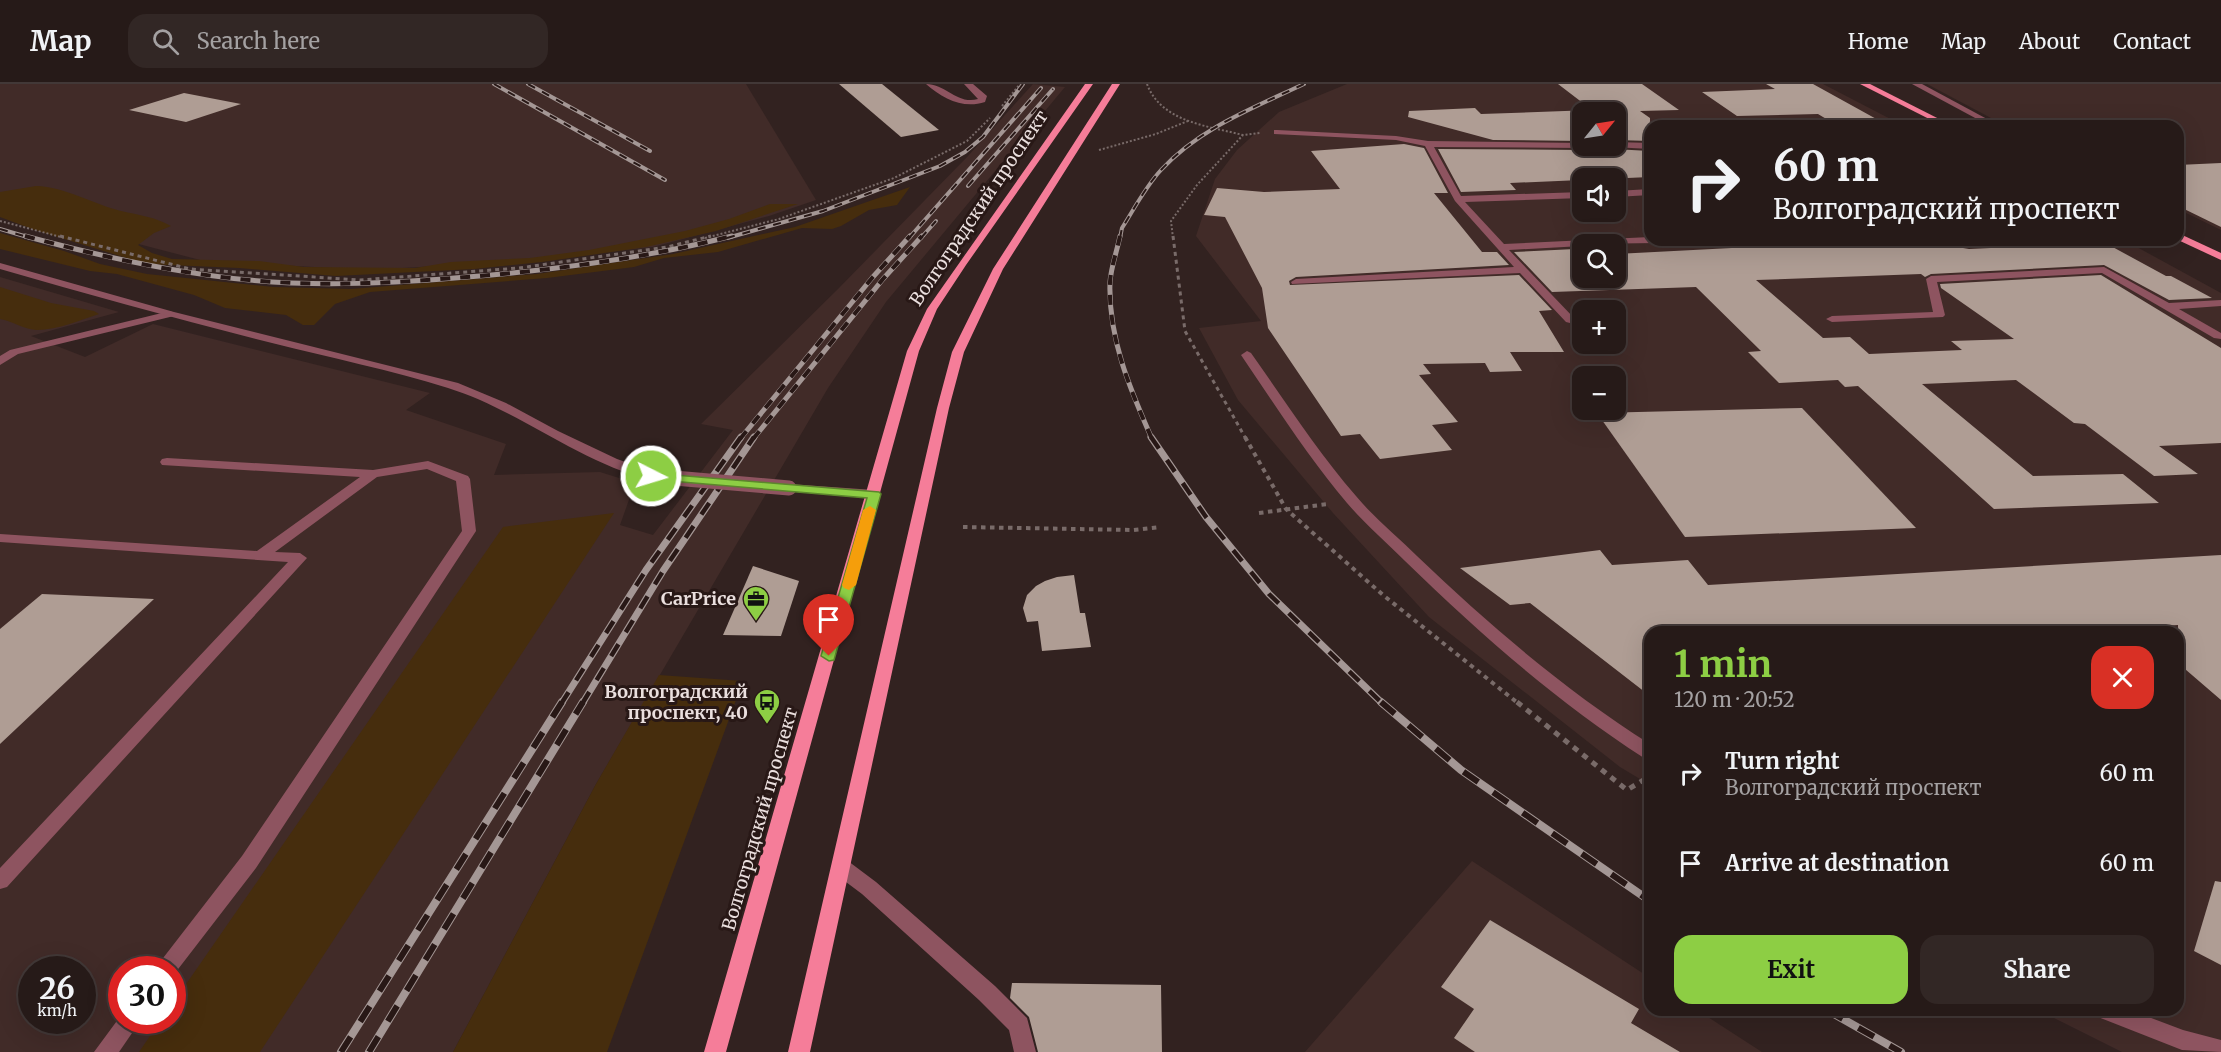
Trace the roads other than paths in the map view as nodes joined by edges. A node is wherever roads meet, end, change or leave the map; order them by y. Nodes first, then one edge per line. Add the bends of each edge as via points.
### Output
1 (930, 84) edge
2 (968, 84) edge
3 (1089, 84) edge
4 (1116, 84) edge
5 (1864, 84) edge
6 (1916, 84) edge
7 (1937, 120) edge
8 (1985, 120) edge
9 (1277, 132) road end
10 (1428, 144) junction
11 (1572, 145) edge
12 (1626, 146) edge
13 (1644, 146) edge
14 (1644, 192) edge
15 (1626, 193) edge
16 (1572, 195) edge
17 (1458, 199) junction
18 (2184, 239) edge
19 (1644, 241) edge
20 (1501, 247) junction
21 (2221, 257) edge
22 (0, 266) edge
23 (1522, 270) junction
24 (1296, 282) dead end
25 (2221, 303) edge
26 (2167, 306) junction
27 (170, 314) junction
28 (1832, 319) dead end
29 (1570, 320) dead end
30 (2218, 336) dead end
31 (1247, 355) dead end
32 (0, 361) edge
33 (167, 462) dead end
34 (373, 474) junction
35 (874, 494) junction
36 (0, 538) edge
37 (261, 555) junction
38 (1644, 749) edge
39 (841, 867) junction
40 (0, 881) edge
41 (178, 956) edge
42 (2121, 1016) edge
43 (119, 1034) edge
44 (2221, 1050) edge
45 (105, 1052) edge
46 (715, 1052) edge
47 (799, 1052) edge
48 (1025, 1052) edge

1 - 2 street via 962,102 982,100 983,96
3 - 35 main road, Волгоградский проспект via 932,309 913,351
4 - 39 main road via 998,269 958,352
5 - 7 main road
6 - 8 street
9 - 10 street via 1396,138
10 - 11 street
10 - 17 street
12 - 13 street
14 - 15 street
16 - 17 street
17 - 20 street
18 - 21 main road
19 - 20 street
20 - 23 street
22 - 27 street
23 - 24 street
23 - 29 street
25 - 26 street
26 - 28 street via 2104,270 1931,279 1939,315
26 - 30 street
27 - 32 street via 14,352
27 - 35 street, bridge via 454,386 612,462 651,476
31 - 38 street via 1352,501 1470,617 1608,728
33 - 34 street
34 - 37 street
34 - 41 street via 429,465 464,479 469,531 249,862
35 - 46 main road, Волгоградский проспект
36 - 37 street
37 - 40 street via 300,558
39 - 47 main road
39 - 48 street via 1019,1025
42 - 44 street via 2182,1040
43 - 45 street

